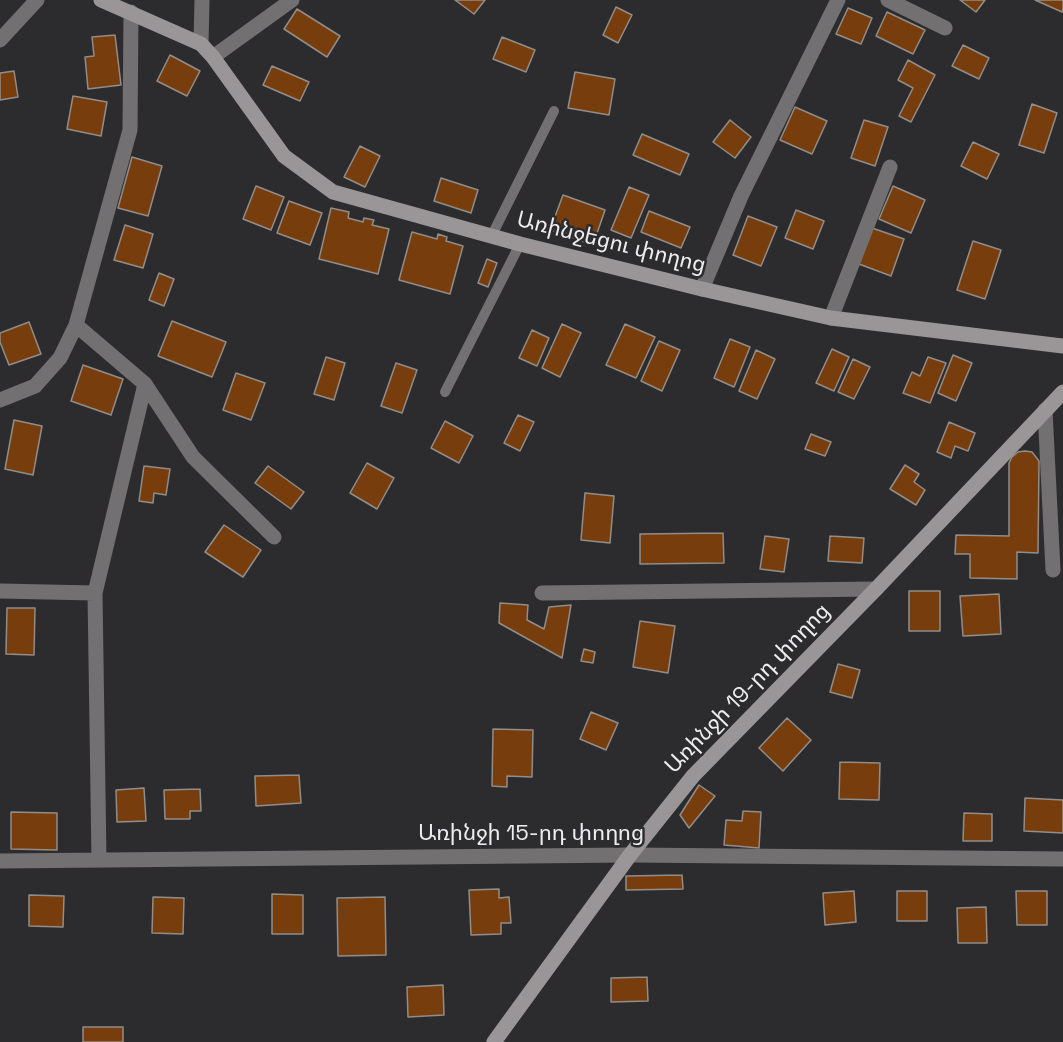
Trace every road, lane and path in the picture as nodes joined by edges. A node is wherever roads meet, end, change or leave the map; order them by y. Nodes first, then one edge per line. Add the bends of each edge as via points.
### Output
1 (37, 0) edge
2 (101, 0) edge
3 (202, 0) edge
4 (292, 0) edge
5 (838, 0) edge
6 (888, 0) edge
7 (131, 12) junction
8 (945, 28) dead end
9 (0, 40) edge
10 (201, 44) junction
11 (213, 57) junction
12 (554, 111) dead end
13 (890, 167) dead end
14 (491, 237) junction
15 (520, 244) junction
16 (702, 289) junction
17 (831, 318) junction
18 (76, 325) junction
19 (1063, 346) edge
20 (145, 384) junction
21 (445, 392) dead end
22 (1063, 392) edge
23 (0, 400) edge
24 (1046, 410) junction
25 (274, 537) dead end
26 (1054, 570) edge
27 (876, 589) junction
28 (0, 591) edge
29 (95, 593) junction
30 (542, 593) dead end
31 (630, 855) junction
32 (1063, 859) edge
33 (99, 860) junction
34 (0, 861) edge
35 (494, 1042) edge

1 - 9 street
2 - 7 street
3 - 10 street
4 - 11 street
5 - 16 street via 741,196
6 - 8 street
7 - 10 street
7 - 18 street via 130,130
10 - 11 street, Առինջեցու փողոց
11 - 14 street, Առինջեցու փողոց via 284,156 333,192
12 - 14 lane
13 - 17 street
14 - 15 street, Առինջեցու փողոց
15 - 16 street, Առինջեցու փողոց
15 - 21 lane
16 - 17 street, Առինջեցու փողոց
17 - 19 street, Առինջեցու փողոց
18 - 20 street
18 - 23 street via 60,358 34,386
20 - 25 street via 193,457
20 - 29 street
22 - 24 street, Առինջի 19-րդ փողոց
24 - 26 street
24 - 27 street, Առինջի 19-րդ փողոց
27 - 30 street
27 - 31 street, Առինջի 19-րդ փողոց via 693,776
28 - 29 street
29 - 33 street
31 - 32 street, Առինջի 15-րդ փողոց
31 - 33 street, Առինջի 15-րդ փողոց
31 - 35 street, Առինջի 19-րդ փողոց
33 - 34 street, Առինջի 15-րդ փողոց

